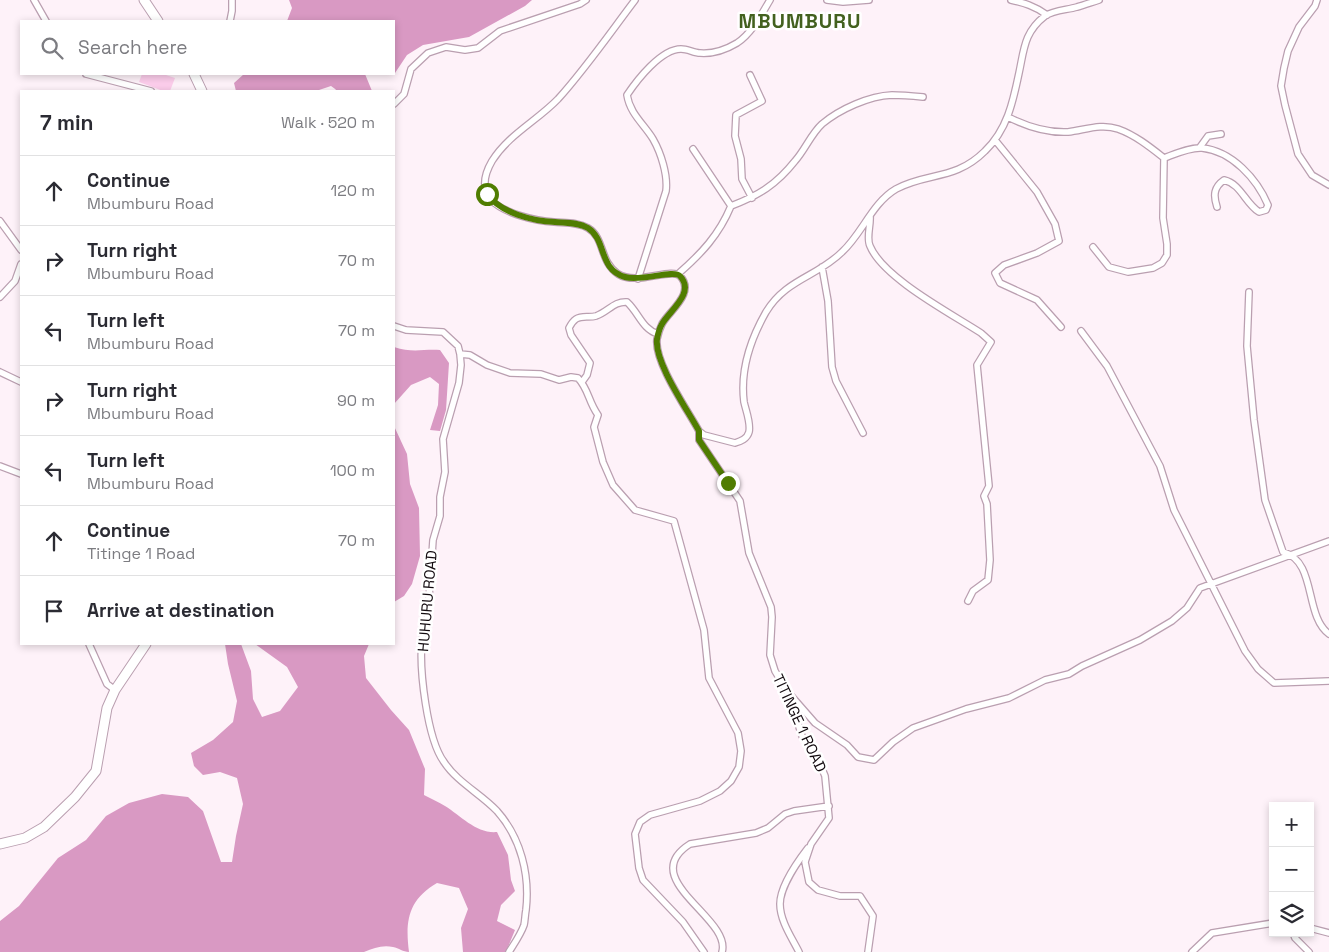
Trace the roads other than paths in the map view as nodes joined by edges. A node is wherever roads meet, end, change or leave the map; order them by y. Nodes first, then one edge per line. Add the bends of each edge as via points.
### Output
1 (34, 0) edge
2 (144, 0) edge
3 (232, 0) edge
4 (586, 0) edge
5 (635, 0) edge
6 (770, 0) edge
7 (827, 0) edge
8 (868, 0) edge
9 (1011, 0) edge
10 (1099, 0) edge
11 (1317, 0) edge
12 (1047, 15) junction
13 (45, 20) edge
14 (157, 20) edge
15 (230, 20) edge
16 (90, 75) edge
17 (194, 75) edge
18 (750, 75) dead end
19 (147, 90) edge
20 (202, 90) edge
21 (923, 97) dead end
22 (395, 103) edge
23 (1008, 117) junction
24 (1221, 134) dead end
25 (995, 140) junction
26 (1200, 147) junction
27 (693, 149) dead end
28 (1164, 158) junction
29 (1329, 185) edge
30 (752, 198) junction
31 (731, 206) junction
32 (1217, 206) dead end
33 (870, 216) junction
34 (0, 221) edge
35 (1093, 247) dead end
36 (20, 249) edge
37 (20, 267) edge
38 (822, 267) junction
39 (678, 274) junction
40 (638, 279) junction
41 (1249, 292) dead end
42 (0, 297) edge
43 (395, 326) edge
44 (1060, 326) dead end
45 (1081, 331) dead end
46 (658, 334) junction
47 (460, 354) junction
48 (0, 372) edge
49 (20, 382) edge
50 (582, 382) junction
51 (699, 431) junction
52 (863, 433) dead end
53 (0, 466) edge
54 (20, 474) edge
55 (1329, 541) edge
56 (1292, 554) junction
57 (1211, 584) junction
58 (968, 601) dead end
59 (1329, 634) edge
60 (88, 645) edge
61 (145, 645) edge
62 (1329, 681) edge
63 (115, 690) junction
64 (787, 691) junction
65 (829, 806) junction
66 (0, 844) edge
67 (811, 844) junction
68 (1269, 924) edge
69 (1314, 929) edge
70 (1329, 933) edge
71 (1295, 937) edge
72 (509, 952) edge
73 (704, 952) edge
74 (722, 952) edge
75 (799, 952) edge
76 (868, 952) edge
77 (1192, 952) edge
78 (1309, 952) edge

1 - 13 street
2 - 14 street
3 - 15 street
4 - 22 street via 500,32 478,48 446,47 428,53 411,69 404,94
5 - 40 street via 558,99 501,149 485,179 487,194 511,212 527,218 586,227 598,239 611,269 620,275
6 - 40 street via 740,41 713,52 679,49 665,54 654,62 627,96 633,112 653,138 667,180
7 - 8 street
9 - 12 street
10 - 12 street
11 - 29 street via 1288,51 1282,86 1298,154 1312,175
12 - 23 street via 1030,32 1024,44
16 - 19 street
17 - 20 street
18 - 30 street via 762,101 736,115 735,136 742,180
21 - 30 street via 891,95 843,111 822,124 795,161 771,186
23 - 25 street
23 - 28 street via 1021,124 1068,132 1094,126 1117,128 1138,138
24 - 26 street via 1208,136
25 - 33 street via 963,168 896,189
25 - 44 street via 1038,192 1055,224 1058,241 1037,253 1004,264 995,273 1000,283 1037,300
26 - 28 street
26 - 32 street via 1219,152 1235,162 1251,177 1268,206 1259,212 1231,182 1224,180 1214,193
27 - 31 street
28 - 35 street via 1163,218 1167,244 1162,264 1128,272 1110,267
30 - 31 street
31 - 39 street via 724,223 710,242
33 - 38 street via 842,252
33 - 58 street via 868,244 876,258 901,280 992,342 977,365 989,486 984,496 990,560 988,580 973,591
34 - 36 street
37 - 42 street via 15,281
38 - 51 street via 776,297 753,336 743,384 748,434 735,443
38 - 52 street via 828,301 832,367
39 - 40 street via 672,272
39 - 46 street via 684,282 682,297
41 - 56 street via 1247,346 1265,500 1283,552
43 - 47 street via 443,332 458,346
45 - 57 street via 1107,366 1160,466 1174,510
46 - 50 street via 644,326 634,308 621,301 596,316 574,320 569,328 571,335 590,363
46 - 51 street, TITINGE 1 ROAD via 663,366
47 - 50 street via 470,355 510,373 541,374 559,380 571,377
47 - 72 street, HUHURU ROAD via 459,383 443,439 445,472 440,516 433,540 427,626 422,639 423,686 431,734 444,762 496,811 518,843 527,876 527,901 524,925
48 - 49 street
50 - 73 street via 598,415 594,427 613,485 636,510 674,521 704,630 709,678 738,733 742,751 739,767 720,791 700,801 650,815 640,822 635,834 643,880 683,922
51 - 64 street, TITINGE 1 ROAD via 699,440 740,501 749,553 771,607 770,656
53 - 54 street
55 - 56 street
56 - 57 street
56 - 59 street via 1304,570 1322,628
57 - 62 street via 1245,651 1274,683
57 - 64 street via 1200,588 1187,608 1172,621 1140,640 1009,698 913,728 874,760 858,757 847,744 815,723
60 - 63 street via 107,684
61 - 63 street
63 - 66 street via 107,708 96,771 76,797 44,827 25,838
64 - 65 street, TITINGE 1 ROAD via 802,736 815,752 825,776
65 - 67 street, TITINGE 1 ROAD via 829,818
65 - 74 street via 785,814 756,833 690,844 676,857 672,867 674,877 713,926 721,939
67 - 75 street via 782,892 780,905
67 - 76 street, TITINGE 1 ROAD via 805,862 809,882 818,890 840,896 860,896 873,916
68 - 77 street via 1212,933
69 - 70 street
71 - 78 street

